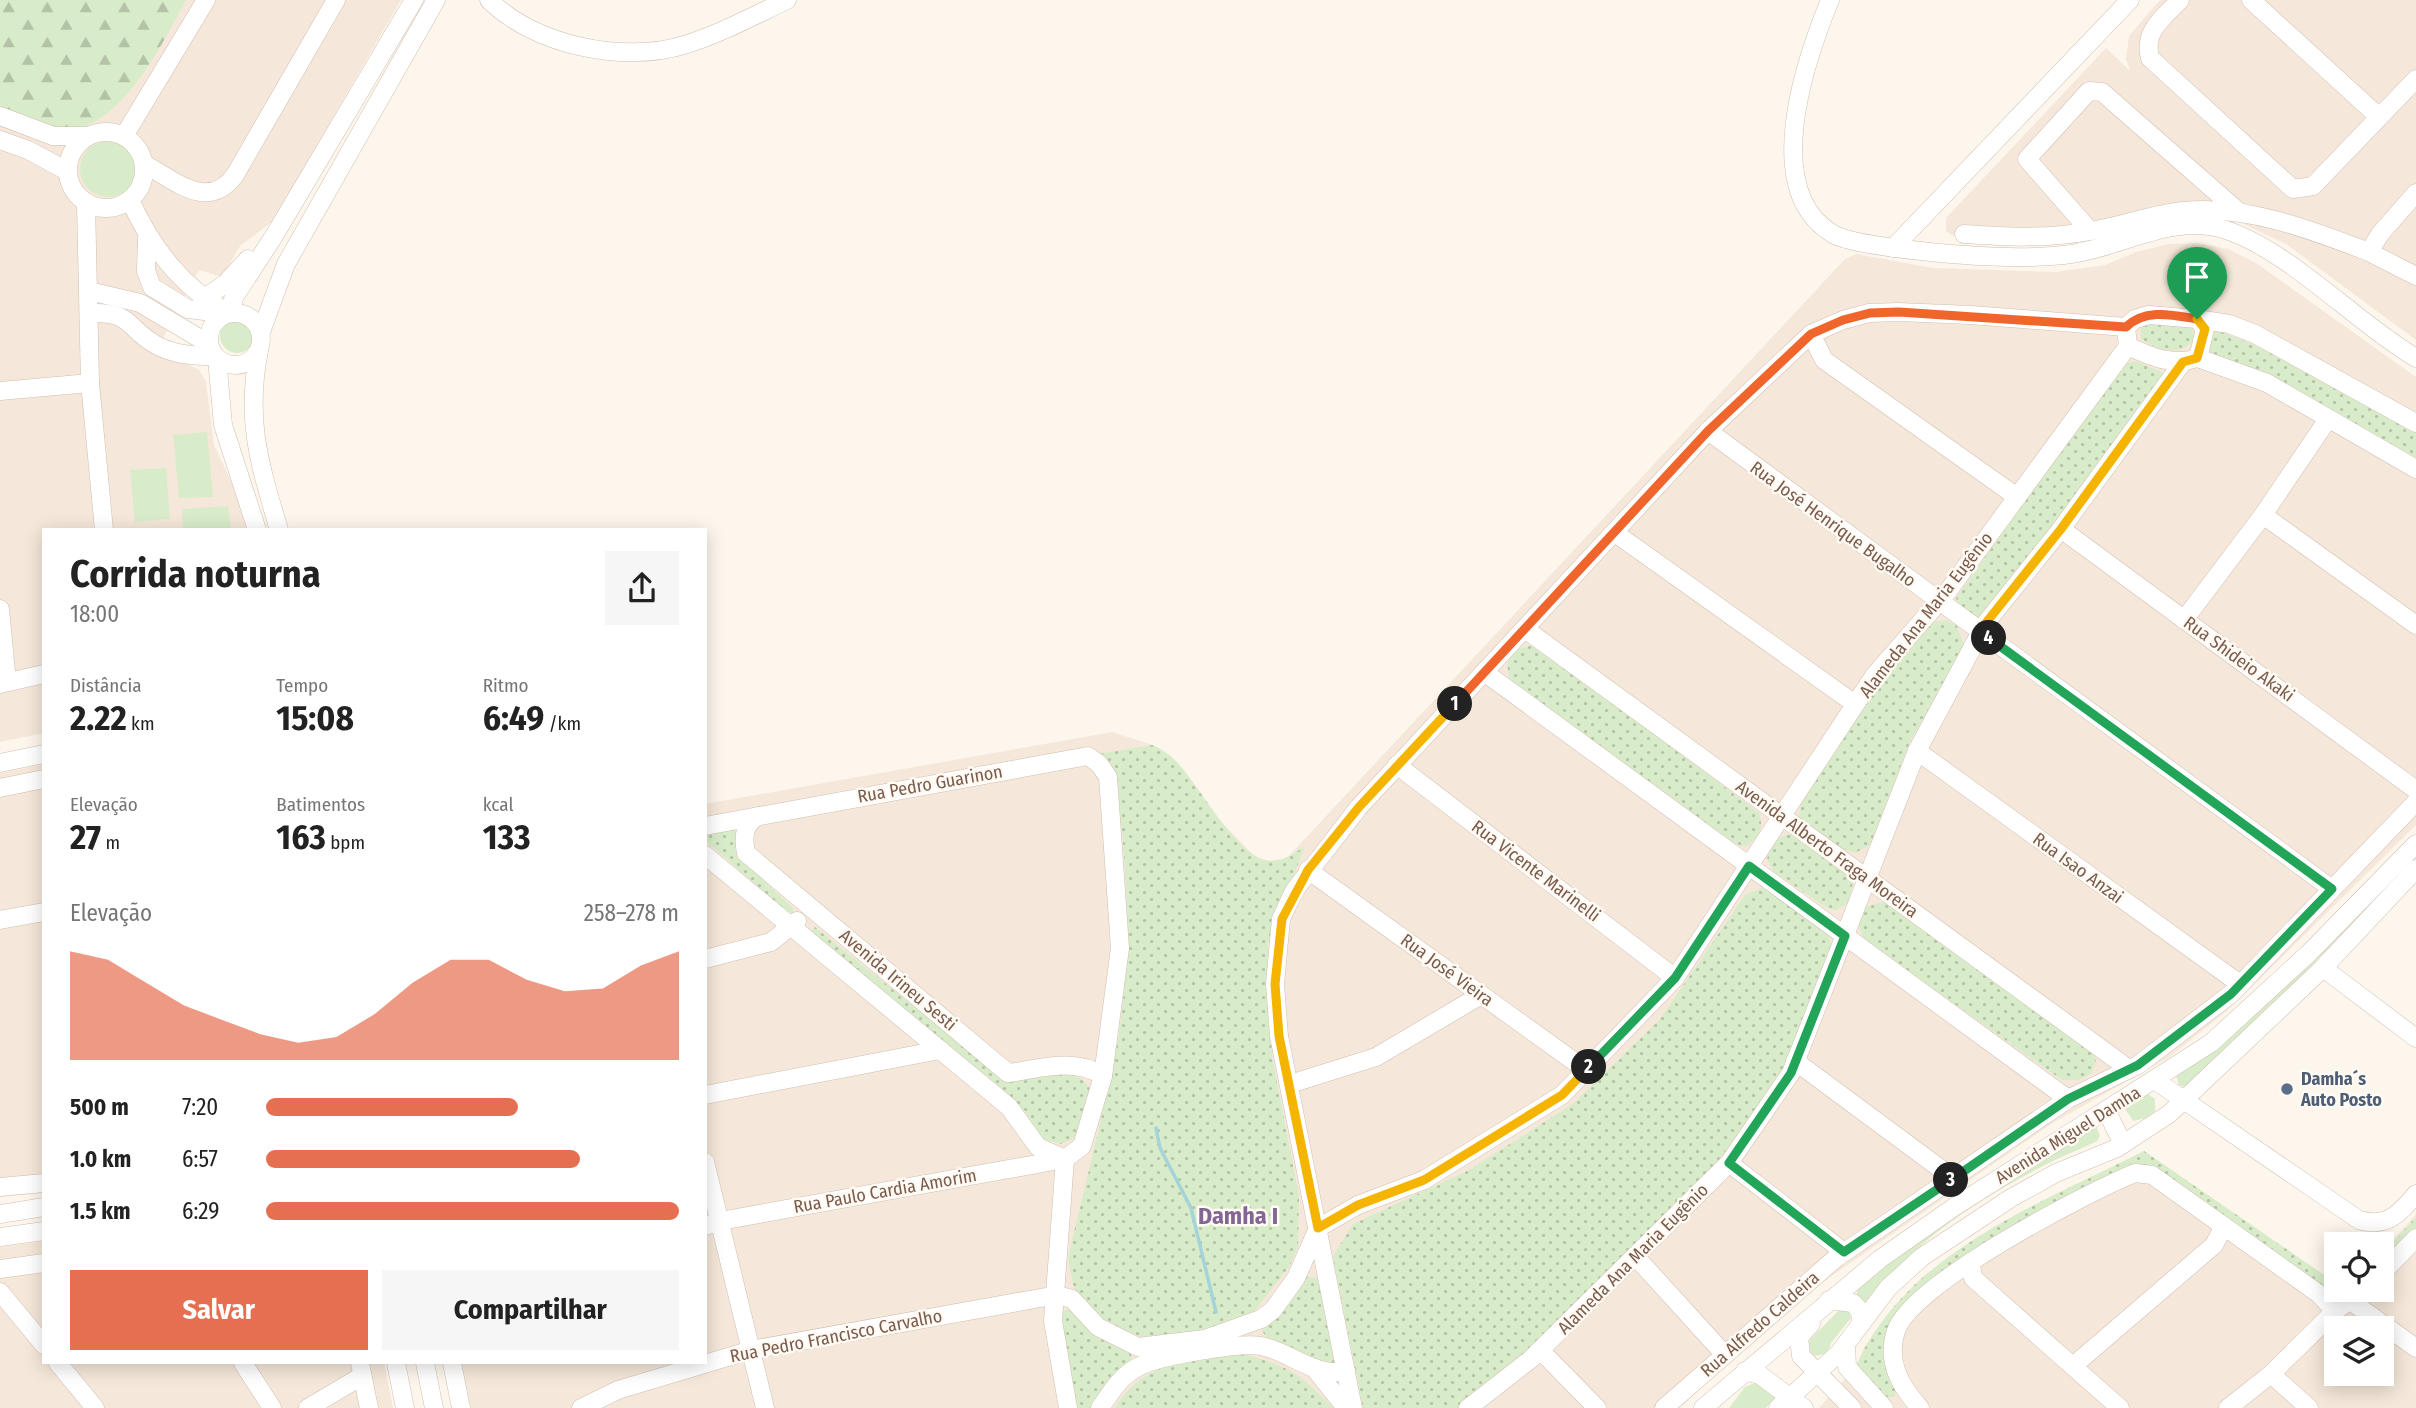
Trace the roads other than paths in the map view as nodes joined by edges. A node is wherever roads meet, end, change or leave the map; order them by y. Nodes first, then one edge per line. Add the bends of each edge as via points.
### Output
1 (206, 0) edge
2 (336, 0) edge
3 (414, 0) edge
4 (436, 0) edge
5 (489, 0) edge
6 (787, 0) edge
7 (1830, 0) edge
8 (2130, 0) edge
9 (2180, 0) edge
10 (2252, 0) edge
11 (2416, 79) edge
12 (0, 116) edge
13 (2379, 117) junction
14 (87, 136) junction
15 (124, 136) junction
16 (0, 140) edge
17 (144, 164) junction
18 (67, 171) junction
19 (2416, 193) edge
20 (130, 200) junction
21 (86, 203) junction
22 (2239, 212) junction
23 (2090, 231) junction
24 (1964, 234) dead end
25 (274, 236) junction
26 (147, 238) junction
27 (1893, 248) junction
28 (2369, 252) junction
29 (2416, 276) edge
30 (89, 292) junction
31 (200, 305) junction
32 (91, 313) junction
33 (229, 313) junction
34 (2197, 319) junction
35 (2126, 327) junction
36 (261, 332) junction
37 (187, 333) junction
38 (1811, 334) junction
39 (2128, 346) junction
40 (259, 351) junction
41 (214, 353) junction
42 (2416, 358) edge
43 (2190, 360) junction
44 (90, 383) junction
45 (0, 391) edge
46 (2328, 419) junction
47 (2416, 423) edge
48 (1708, 431) junction
49 (2416, 469) edge
50 (2017, 498) junction
51 (2263, 515) junction
52 (104, 528) edge
53 (256, 528) edge
54 (278, 528) edge
55 (2061, 529) junction
56 (1615, 533) junction
57 (1939, 601) junction
58 (0, 609) edge
59 (2184, 620) junction
60 (2416, 625) edge
61 (1525, 629) junction
62 (1981, 632) junction
63 (1484, 672) junction
64 (42, 674) edge
65 (3, 683) edge
66 (1855, 704) junction
67 (1917, 751) junction
68 (42, 754) edge
69 (0, 763) edge
70 (1397, 765) junction
71 (42, 779) edge
72 (0, 788) edge
73 (2416, 790) edge
74 (2416, 802) edge
75 (759, 816) junction
76 (1782, 816) junction
77 (707, 825) edge
78 (2416, 844) edge
79 (707, 857) edge
80 (1749, 866) junction
81 (2416, 869) edge
82 (1308, 870) junction
83 (1867, 878) junction
84 (2332, 889) junction
85 (811, 908) junction
86 (42, 912) edge
87 (0, 920) edge
88 (791, 927) junction
89 (1845, 936) junction
90 (707, 958) edge
91 (2322, 968) junction
92 (1675, 978) junction
93 (2240, 984) junction
94 (1481, 995) junction
95 (2416, 1038) edge
96 (940, 1050) junction
97 (1796, 1061) junction
98 (2129, 1069) junction
99 (1586, 1070) junction
100 (1103, 1076) junction
101 (2156, 1080) junction
102 (1290, 1084) junction
103 (707, 1095) edge
104 (2068, 1099) junction
105 (2185, 1099) junction
106 (2106, 1110) junction
107 (2123, 1144) junction
108 (1065, 1159) junction
109 (1729, 1163) junction
110 (1953, 1178) junction
111 (707, 1180) edge
112 (42, 1183) edge
113 (0, 1187) edge
114 (2416, 1194) edge
115 (42, 1207) edge
116 (0, 1214) edge
117 (712, 1224) edge
118 (2224, 1226) junction
119 (1318, 1228) junction
120 (42, 1231) edge
121 (0, 1237) edge
122 (2416, 1238) edge
123 (1844, 1252) junction
124 (1635, 1256) junction
125 (2409, 1259) edge
126 (42, 1263) edge
127 (1971, 1265) junction
128 (0, 1269) edge
129 (0, 1292) edge
130 (1057, 1295) junction
131 (1828, 1301) junction
132 (2349, 1302) edge
133 (2365, 1302) edge
134 (2335, 1311) junction
135 (1861, 1324) junction
136 (42, 1343) edge
137 (1846, 1344) junction
138 (2416, 1348) edge
139 (751, 1350) junction
140 (1540, 1350) junction
141 (1725, 1355) junction
142 (707, 1363) edge
143 (59, 1364) edge
144 (244, 1364) edge
145 (396, 1364) edge
146 (425, 1364) edge
147 (452, 1364) edge
148 (704, 1364) edge
149 (2073, 1366) junction
150 (1314, 1367) junction
151 (361, 1370) edge
152 (1346, 1371) junction
153 (1745, 1371) junction
154 (1817, 1374) junction
155 (2271, 1374) junction
156 (1907, 1400) edge
157 (1791, 1404) edge
158 (95, 1408) edge
159 (272, 1408) edge
160 (308, 1408) edge
161 (369, 1408) edge
162 (405, 1408) edge
163 (434, 1408) edge
164 (461, 1408) edge
165 (581, 1408) edge
166 (765, 1408) edge
167 (1068, 1408) edge
168 (1100, 1408) edge
169 (1346, 1408) edge
170 (1353, 1408) edge
171 (1468, 1408) edge
172 (1597, 1408) edge
173 (1664, 1408) edge
174 (1703, 1408) edge
175 (1852, 1408) edge
176 (1884, 1408) edge
177 (2120, 1408) edge
178 (2228, 1408) edge
179 (2309, 1408) edge

1 - 15 street
2 - 17 street via 224,188 214,194 198,192
3 - 25 street
4 - 36 street via 286,264
5 - 6 street via 500,12 532,30 562,41 643,51 681,46
7 - 27 street via 1793,126 1792,171 1807,208 1834,235
8 - 27 street
9 - 13 street via 2152,29 2150,58 2286,185 2313,186
10 - 13 street
11 - 13 street
12 - 14 street via 53,136
14 - 15 street via 105,131
14 - 18 street via 74,147
15 - 17 street
16 - 18 street
17 - 20 street via 142,184
18 - 21 street via 72,190
19 - 28 street
20 - 21 street via 104,208
20 - 26 street
21 - 30 street
22 - 23 street via 2184,211
22 - 23 street via 2096,90 2089,91 2027,159
22 - 28 street
23 - 24 street via 2026,239
25 - 31 street
25 - 33 street via 233,299
26 - 31 street
26 - 31 street via 152,288 177,303
27 - 42 street via 1951,254 2063,255 2185,225 2222,229 2266,249 2385,340
28 - 29 street
30 - 32 street
30 - 37 street via 140,303
31 - 33 street
31 - 37 street
32 - 41 street via 122,316 155,344 173,352
32 - 44 street
33 - 36 street via 251,317
33 - 41 street via 212,326
34 - 35 street via 2149,315
34 - 43 street via 2205,329
34 - 47 street via 2255,334
35 - 38 street via 1899,312 1870,313
35 - 39 street
36 - 40 street
37 - 41 street
38 - 48 street
38 - 50 street via 1824,360
39 - 43 street via 2154,358
39 - 50 street, Alameda Ana Maria Eugênio
40 - 41 street via 253,359 234,365
40 - 54 street via 255,447
41 - 53 street via 223,425
43 - 46 street via 2267,383
43 - 55 street, Alameda Ana Maria Eugênio
44 - 45 street
44 - 52 street
46 - 49 street
46 - 51 street
48 - 56 street
48 - 57 street, Rua José Henrique Bugalho
50 - 57 street, Alameda Ana Maria Eugênio
51 - 59 street
51 - 60 street
55 - 59 street, Rua Shideio Akaki
55 - 62 street, Alameda Ana Maria Eugênio
56 - 61 street
56 - 66 street
57 - 62 street, Rua José Henrique Bugalho
57 - 66 street, Alameda Ana Maria Eugênio
58 - 65 street
59 - 73 street, Rua Shideio Akaki
61 - 63 street
61 - 76 street, Avenida Alberto Fraga Moreira
62 - 67 street, Alameda Ana Maria Eugênio
62 - 84 street, Rua José Henrique Bugalho
63 - 70 street
63 - 80 street
64 - 65 street
66 - 76 street, Alameda Ana Maria Eugênio
67 - 83 street, Alameda Ana Maria Eugênio
67 - 93 street, Rua Isao Anzai
68 - 69 street
70 - 82 street
70 - 92 street, Rua Vicente Marinelli
71 - 72 street
74 - 84 street, Rua Alfredo Caldeira
75 - 77 street, Rua Pedro Guarinon
75 - 85 street, Avenida Irineu Sesti via 746,829 746,853
75 - 100 street, Rua Pedro Guarinon via 1088,756 1099,764 1108,777 1120,948
76 - 80 street, Alameda Ana Maria Eugênio
76 - 83 street, Avenida Alberto Fraga Moreira
78 - 101 street, Avenida Miguel Damha via 2241,1017
79 - 88 street, Avenida Irineu Sesti
80 - 89 street
80 - 92 street, Alameda Ana Maria Eugênio
81 - 91 street, Avenida Miguel Damha
82 - 94 street, Rua José Vieira
82 - 102 street via 1282,919 1276,948 1279,1036
83 - 89 street, Alameda Ana Maria Eugênio
83 - 98 street, Avenida Alberto Fraga Moreira
84 - 93 street, Rua Alfredo Caldeira
85 - 88 street
85 - 100 street, Avenida Irineu Sesti via 1008,1073 1068,1065 1089,1067
86 - 87 street
88 - 90 street via 771,942
88 - 96 street, Avenida Irineu Sesti
89 - 97 street, Alameda Ana Maria Eugênio
89 - 104 street
91 - 95 street
91 - 105 street, Avenida Miguel Damha
92 - 99 street, Alameda Ana Maria Eugênio
93 - 98 street, Rua Alfredo Caldeira
94 - 99 street, Rua José Vieira
94 - 102 street via 1377,1057
96 - 103 street
96 - 108 street, Avenida Irineu Sesti via 1009,1107 1038,1147
97 - 109 street, Alameda Ana Maria Eugênio
97 - 110 street
98 - 104 street, Rua Alfredo Caldeira
99 - 119 street, Alameda Ana Maria Eugênio via 1562,1095 1424,1180 1358,1205
100 - 108 street via 1082,1146
101 - 105 street
101 - 106 street, Avenida Miguel Damha
102 - 119 street
104 - 110 street, Rua Alfredo Caldeira
105 - 107 street, Avenida Miguel Damha
105 - 114 street via 2359,1220 2376,1223 2392,1219
106 - 107 street
106 - 131 street, Avenida Miguel Damha via 1954,1207
107 - 135 street, Avenida Miguel Damha via 2035,1184 1923,1257 1895,1281
108 - 117 street, Rua Paulo Cardia Amorim
108 - 130 street
109 - 123 street
109 - 124 street, Alameda Ana Maria Eugênio
110 - 123 street, Rua Alfredo Caldeira
111 - 117 street
112 - 113 street
115 - 116 street
117 - 139 street
118 - 127 street via 2144,1173 2035,1221
118 - 134 street via 2319,1294
118 - 149 street via 2214,1245
119 - 130 street via 1296,1278 1273,1310 1261,1319 1205,1339 1138,1347 1098,1327 1072,1298
119 - 152 street
120 - 121 street
122 - 125 street
123 - 141 street, Rua Alfredo Caldeira
124 - 140 street, Alameda Ana Maria Eugênio
124 - 141 street
126 - 128 street
127 - 149 street via 1973,1278
127 - 156 street via 1913,1304 1897,1329 1893,1359
129 - 136 street
130 - 139 street, Rua Pedro Francisco Carvalho
130 - 167 street via 1054,1321
131 - 135 street via 1853,1303 1860,1311
131 - 153 street, Avenida Miguel Damha
131 - 154 street via 1798,1342 1801,1356
132 - 134 street
133 - 138 street
134 - 155 street
135 - 137 street, Avenida Miguel Damha
137 - 154 street, Avenida Miguel Damha
137 - 176 street via 1847,1367
139 - 142 street, Rua Pedro Francisco Carvalho
139 - 166 street
140 - 171 street, Alameda Ana Maria Eugênio
140 - 172 street
141 - 173 street, Rua Alfredo Caldeira
143 - 158 street
144 - 159 street
145 - 162 street
146 - 163 street
147 - 164 street
148 - 165 street, Rua Pedro Francisco Carvalho via 618,1390
149 - 177 street
150 - 152 street via 1325,1373
150 - 168 street via 1261,1346 1241,1345 1161,1359 1119,1380
150 - 169 street
151 - 160 street
151 - 161 street
152 - 170 street
153 - 157 street via 1760,1375
153 - 174 street, Avenida Miguel Damha
154 - 157 street, Avenida Miguel Damha
154 - 175 street
155 - 178 street
155 - 179 street

